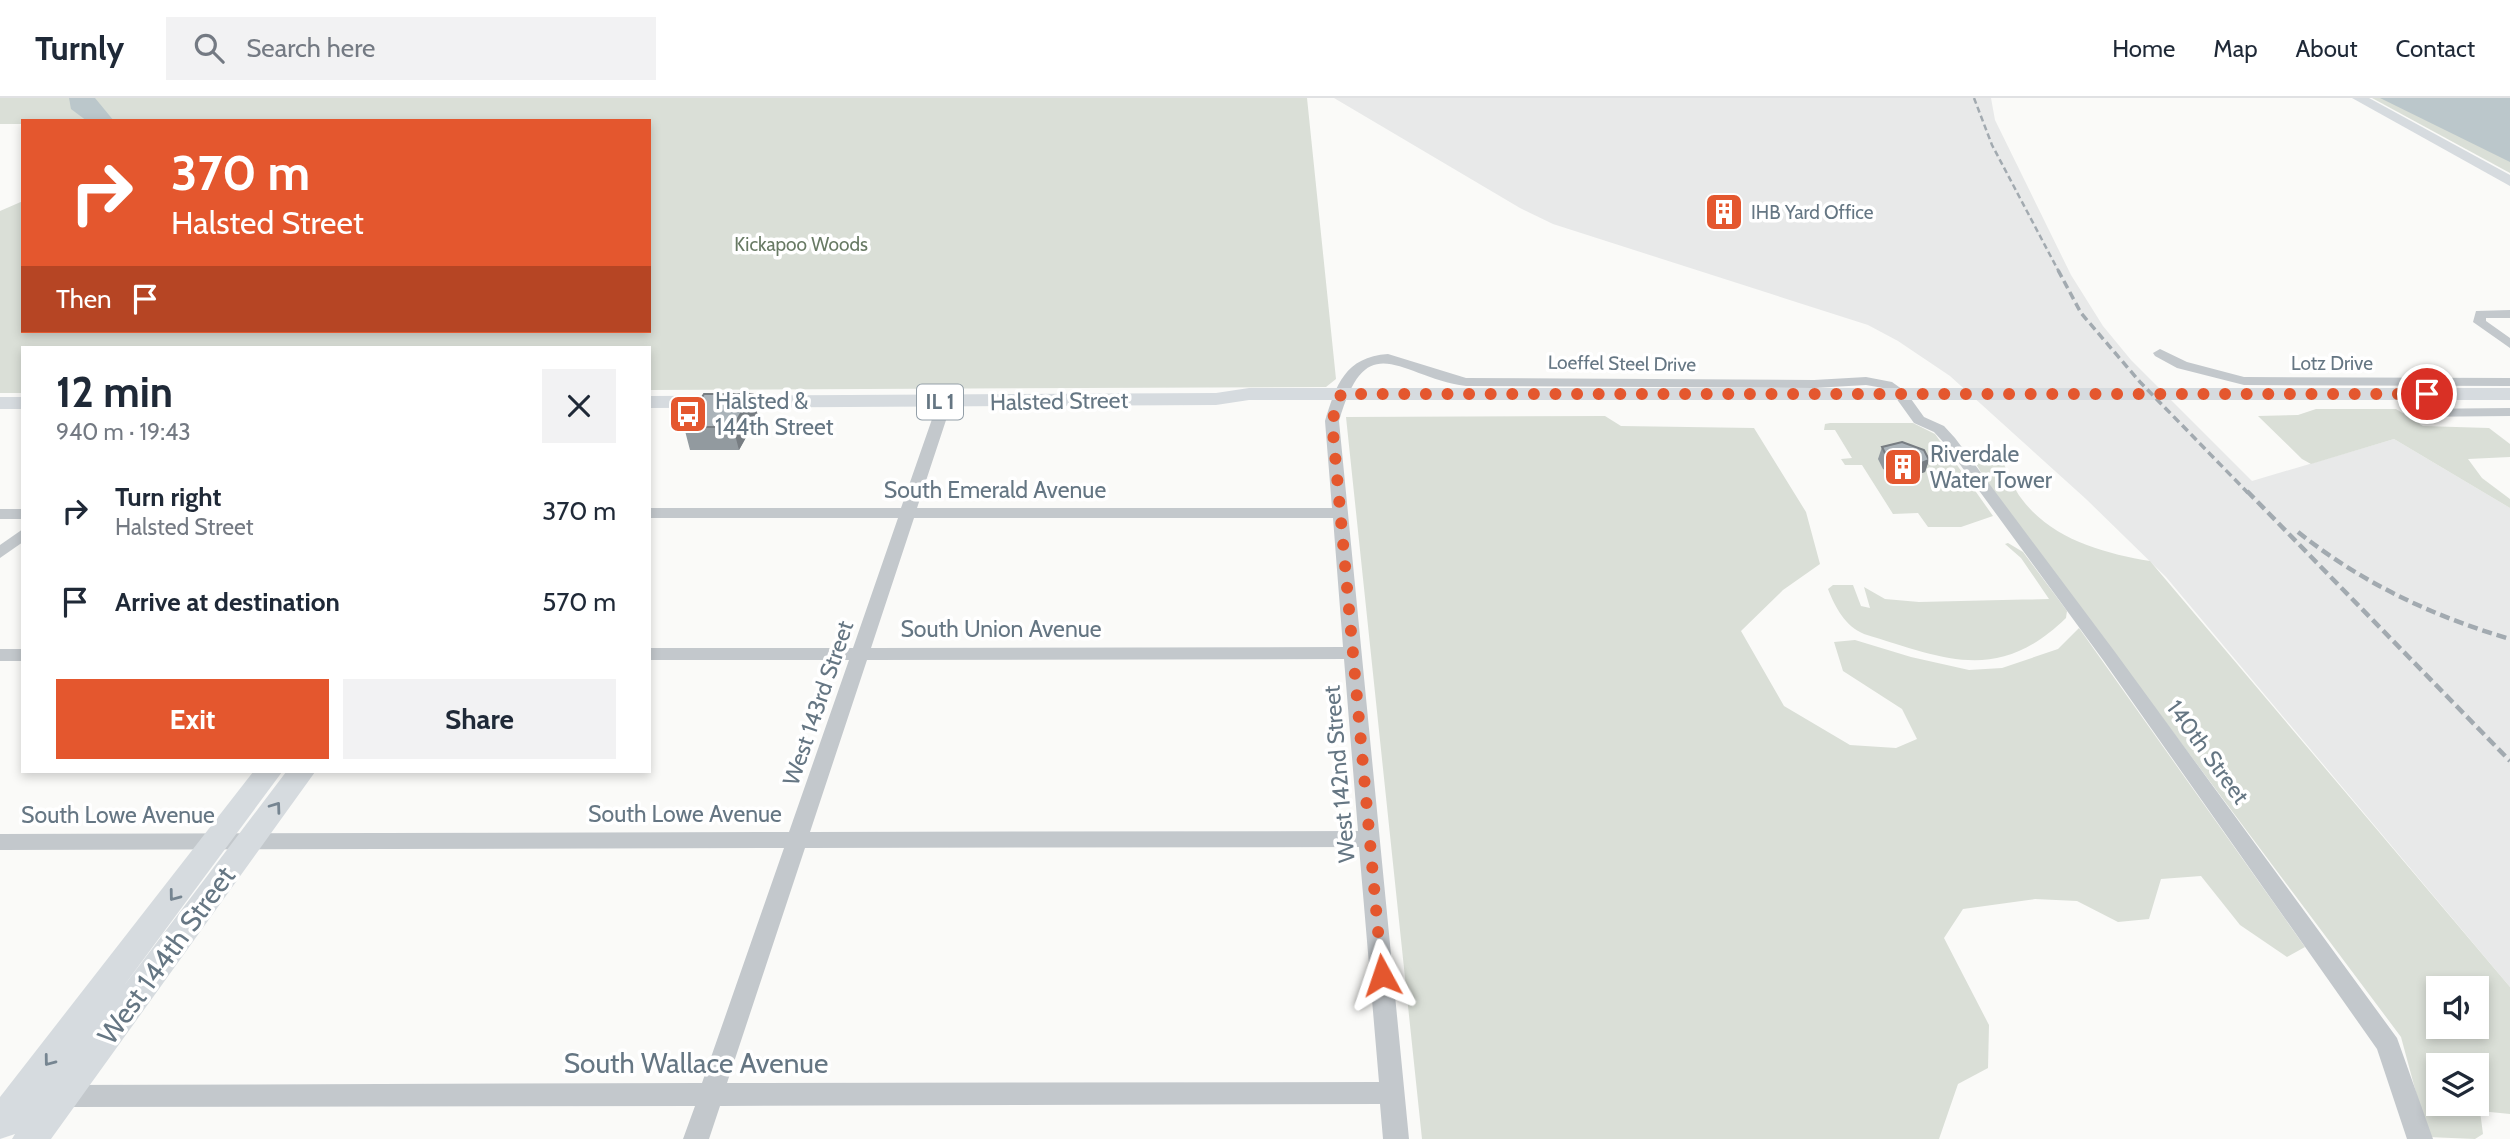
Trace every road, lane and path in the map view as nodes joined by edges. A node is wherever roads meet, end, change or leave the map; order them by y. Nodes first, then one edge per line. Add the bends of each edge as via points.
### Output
1 (2359, 98) edge
2 (2510, 181) edge
3 (2510, 314) edge
4 (2510, 344) edge
5 (2160, 353) dead end
6 (2510, 382) edge
7 (2510, 394) edge
8 (1339, 399) junction
9 (1685, 399) junction
10 (651, 402) edge
11 (945, 402) junction
12 (2510, 402) edge
13 (0, 403) edge
14 (21, 403) edge
15 (2410, 412) dead end
16 (2510, 412) edge
17 (1919, 420) joint
18 (651, 513) edge
19 (908, 513) junction
20 (1340, 513) junction
21 (0, 514) edge
22 (21, 514) edge
23 (21, 536) edge
24 (0, 553) edge
25 (1353, 653) junction
26 (651, 654) edge
27 (861, 654) junction
28 (0, 655) edge
29 (21, 655) edge
30 (267, 773) edge
31 (300, 773) edge
32 (1369, 839) junction
33 (796, 840) junction
34 (215, 841) junction
35 (250, 841) junction
36 (0, 842) edge
37 (1392, 1093) junction
38 (711, 1095) junction
39 (11, 1096) edge
40 (62, 1096) junction
41 (0, 1125) edge
42 (30, 1139) edge
43 (696, 1139) edge
44 (1396, 1139) edge
45 (2420, 1139) edge

1 - 2 street
3 - 4 street via 2481,314 2479,322
5 - 6 street, Lotz Drive via 2182,365 2244,381
7 - 9 main road, Halsted Street / IL 1
8 - 9 main road, Halsted Street / IL 1
8 - 11 main road, Halsted Street / IL 1 via 1250,405 1216,399
8 - 17 street, Loeffel Steel Drive via 1351,372 1361,364 1384,359 1465,382 1866,381 1894,389
8 - 20 street, West 142nd Street via 1332,421
9 - 12 main road, Halsted Street / IL 1
10 - 11 main road, Halsted Street / IL 1
11 - 19 street, West 143rd Street
13 - 14 main road
15 - 16 street
17 - 45 street, 140th Street via 1939,429 1950,441 2388,1045
18 - 19 street, South Emerald Avenue
19 - 20 street, South Emerald Avenue
19 - 27 street, West 143rd Street
20 - 25 street, West 142nd Street
21 - 22 street
23 - 24 street
25 - 27 street, South Union Avenue
25 - 32 street, West 142nd Street
26 - 27 street, South Union Avenue
27 - 33 street, West 143rd Street
28 - 29 street
30 - 34 street, West 144th Street
35 -> 31 street, West 144th Street
32 - 33 street, South Lowe Avenue
32 - 37 street, West 142nd Street
33 - 35 street, South Lowe Avenue
33 - 38 street, West 143rd Street
34 - 35 street, South Lowe Avenue
34 - 36 street, South Lowe Avenue
34 -> 39 street, West 144th Street
35 - 40 street, West 144th Street
37 - 38 street, South Wallace Avenue
37 - 44 street, West 142nd Street
38 - 40 street, South Wallace Avenue
38 - 43 street, West 143rd Street
39 - 40 street, South Wallace Avenue
39 - 41 street, West 144th Street
40 - 42 street, West 144th Street

